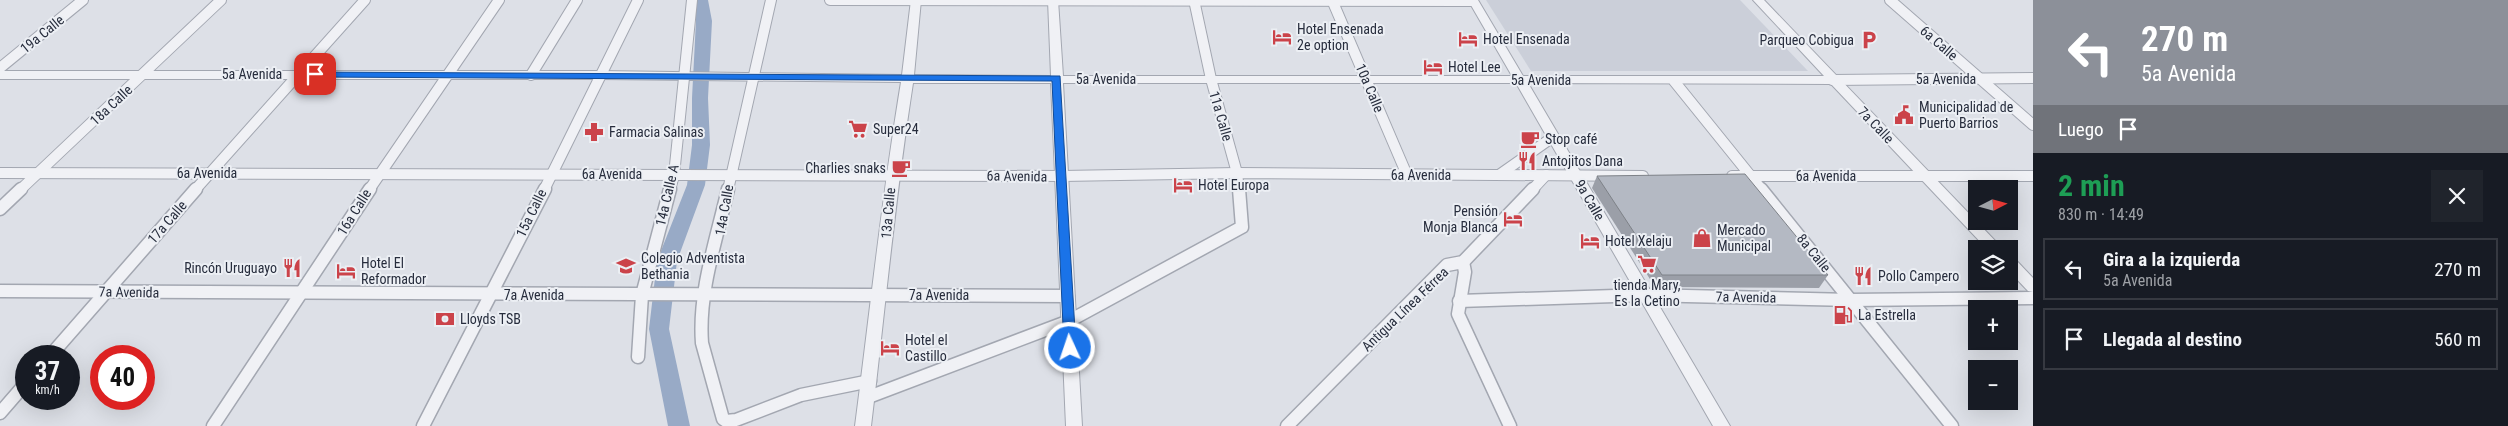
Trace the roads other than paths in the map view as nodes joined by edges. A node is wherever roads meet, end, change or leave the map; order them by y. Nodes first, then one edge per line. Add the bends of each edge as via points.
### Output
1 (83, 0) edge
2 (220, 0) edge
3 (365, 0) edge
4 (499, 0) edge
5 (577, 0) edge
6 (638, 0) edge
7 (771, 0) edge
8 (830, 0) edge
9 (916, 0) edge
10 (1053, 0) edge
11 (1194, 0) edge
12 (1332, 0) edge
13 (1473, 0) edge
14 (1758, 0) edge
15 (1890, 0) edge
16 (693, 1) edge
17 (0, 68) edge
18 (297, 74) junction
19 (0, 75) edge
20 (143, 75) junction
21 (446, 75) junction
22 (531, 75) junction
23 (600, 75) junction
24 (688, 77) junction
25 (753, 77) junction
26 (1057, 78) junction
27 (2033, 78) edge
28 (908, 79) junction
29 (1211, 79) junction
30 (1366, 79) junction
31 (1979, 79) junction
32 (1520, 80) junction
33 (1832, 80) junction
34 (1674, 81) junction
35 (2033, 125) edge
36 (1553, 137) junction
37 (379, 172) junction
38 (0, 173) edge
39 (37, 173) junction
40 (209, 173) junction
41 (1237, 173) junction
42 (551, 174) junction
43 (675, 174) junction
44 (726, 174) junction
45 (892, 175) junction
46 (1499, 175) junction
47 (1546, 175) junction
48 (1576, 175) junction
49 (1924, 175) junction
50 (1062, 176) junction
51 (1407, 176) junction
52 (1654, 176) edge
53 (1722, 176) edge
54 (1752, 176) junction
55 (2033, 176) edge
56 (0, 209) edge
57 (1987, 240) edge
58 (1463, 262) junction
59 (2018, 271) edge
60 (2033, 287) edge
61 (0, 291) edge
62 (106, 292) junction
63 (302, 294) junction
64 (492, 295) junction
65 (646, 295) junction
66 (704, 295) junction
67 (880, 295) junction
68 (1644, 295) junction
69 (1068, 296) junction
70 (2033, 298) edge
71 (1851, 300) junction
72 (1459, 301) junction
73 (1069, 321) junction
74 (60, 345) edge
75 (638, 357) dead end
76 (870, 381) junction
77 (15, 396) edge
78 (866, 398) junction
79 (0, 413) edge
80 (213, 426) edge
81 (424, 426) edge
82 (863, 426) edge
83 (1074, 426) edge
84 (1287, 426) edge
85 (1510, 426) edge
86 (1722, 426) edge
87 (1952, 426) edge

1 - 17 street, 19a Calle
2 - 20 street, 18a Calle
3 - 18 street, 17a Calle
4 - 21 street, 16a Calle
5 - 22 street
6 - 23 street, 15a Calle
7 - 25 street, 14a Calle
8 - 9 street
9 - 10 street
9 - 28 street, 13a Calle
10 - 11 street
10 - 26 street
11 - 12 street
11 - 29 street, 11a Calle
12 - 13 street
12 - 30 street, 10a Calle
13 - 32 street, 9a Calle
14 - 33 street, 7a Calle
15 - 31 street, 6a Calle
16 - 24 street, 14a Calle A
18 - 20 street, 5a Avenida
18 - 21 street, 5a Avenida
18 - 40 street, 17a Calle
19 - 20 street, 5a Avenida
20 - 39 street, 18a Calle
21 - 22 street, 5a Avenida
21 - 37 street, 16a Calle
22 - 23 street, 5a Avenida
23 - 24 street, 5a Avenida
23 - 42 street, 15a Calle
24 - 25 street, 5a Avenida
24 - 43 street, 14a Calle A
25 - 28 street, 5a Avenida
25 - 44 street, 14a Calle
26 - 28 street, 5a Avenida
26 - 29 street, 5a Avenida
26 - 50 street
27 - 31 street, 5a Avenida
28 - 45 street, 13a Calle
29 - 30 street, 5a Avenida
29 - 41 street, 11a Calle
30 - 32 street, 5a Avenida
30 - 51 street, 10a Calle
31 - 33 street, 5a Avenida
31 - 35 street, 6a Calle
32 - 34 street, 5a Avenida
32 - 36 street, 9a Calle
33 - 34 street, 5a Avenida
33 - 49 street, 7a Calle
34 - 54 street, 8a Calle
36 - 46 street
36 - 48 street, 9a Calle
37 - 40 street, 6a Avenida
37 - 42 street, 6a Avenida
37 - 63 street, 16a Calle
38 - 39 street, 6a Avenida
39 - 40 street, 6a Avenida
39 - 56 street, 18a Calle
40 - 62 street, 17a Calle
41 - 50 street, 6a Avenida
41 - 51 street, 6a Avenida
41 - 73 street, 11a Calle via 1243,219 1238,231
42 - 43 street, 6a Avenida
42 - 64 street, 15a Calle
43 - 44 street, 6a Avenida
43 - 65 street, 14a Calle A
44 - 45 street, 6a Avenida
44 - 66 street, 14a Calle via 719,235
45 - 50 street, 6a Avenida
45 - 67 street, 13a Calle
46 - 47 street, 6a Avenida
46 - 51 street, 6a Avenida
47 - 48 street, 6a Avenida
47 - 58 street, Antigua Línea Férrea
48 - 52 street, 6a Avenida
48 - 68 street, 9a Calle
49 - 54 street, 6a Avenida
49 - 55 street, 6a Avenida
49 - 57 street, 7a Calle
50 - 69 street
53 - 54 street, 6a Avenida
54 - 71 street, 8a Calle
58 - 72 street via 1465,272
58 - 84 street, Antigua Línea Férrea via 1447,265
59 - 60 street
61 - 62 street, 7a Avenida
62 - 63 street, 7a Avenida
62 - 74 street, 17a Calle
63 - 64 street, 7a Avenida
63 - 80 street, 16a Calle
64 - 65 street, 7a Avenida
64 - 81 street, 15a Calle
65 - 66 street, 7a Avenida
65 - 75 street, 14a Calle A
66 - 67 street, 7a Avenida
66 - 76 street, 14a Calle via 702,343 723,419 730,422 801,395
67 - 69 street, 7a Avenida
67 - 76 street, 13a Calle
68 - 71 street, 7a Avenida
68 - 72 street, 7a Avenida
68 - 86 street, 9a Calle
69 - 73 street
70 - 71 street, 7a Avenida
71 - 87 street, 8a Calle
72 - 85 street via 1458,314
73 - 78 street
73 - 83 street
76 - 78 street, 13a Calle
77 - 79 street
78 - 82 street, 13a Calle

